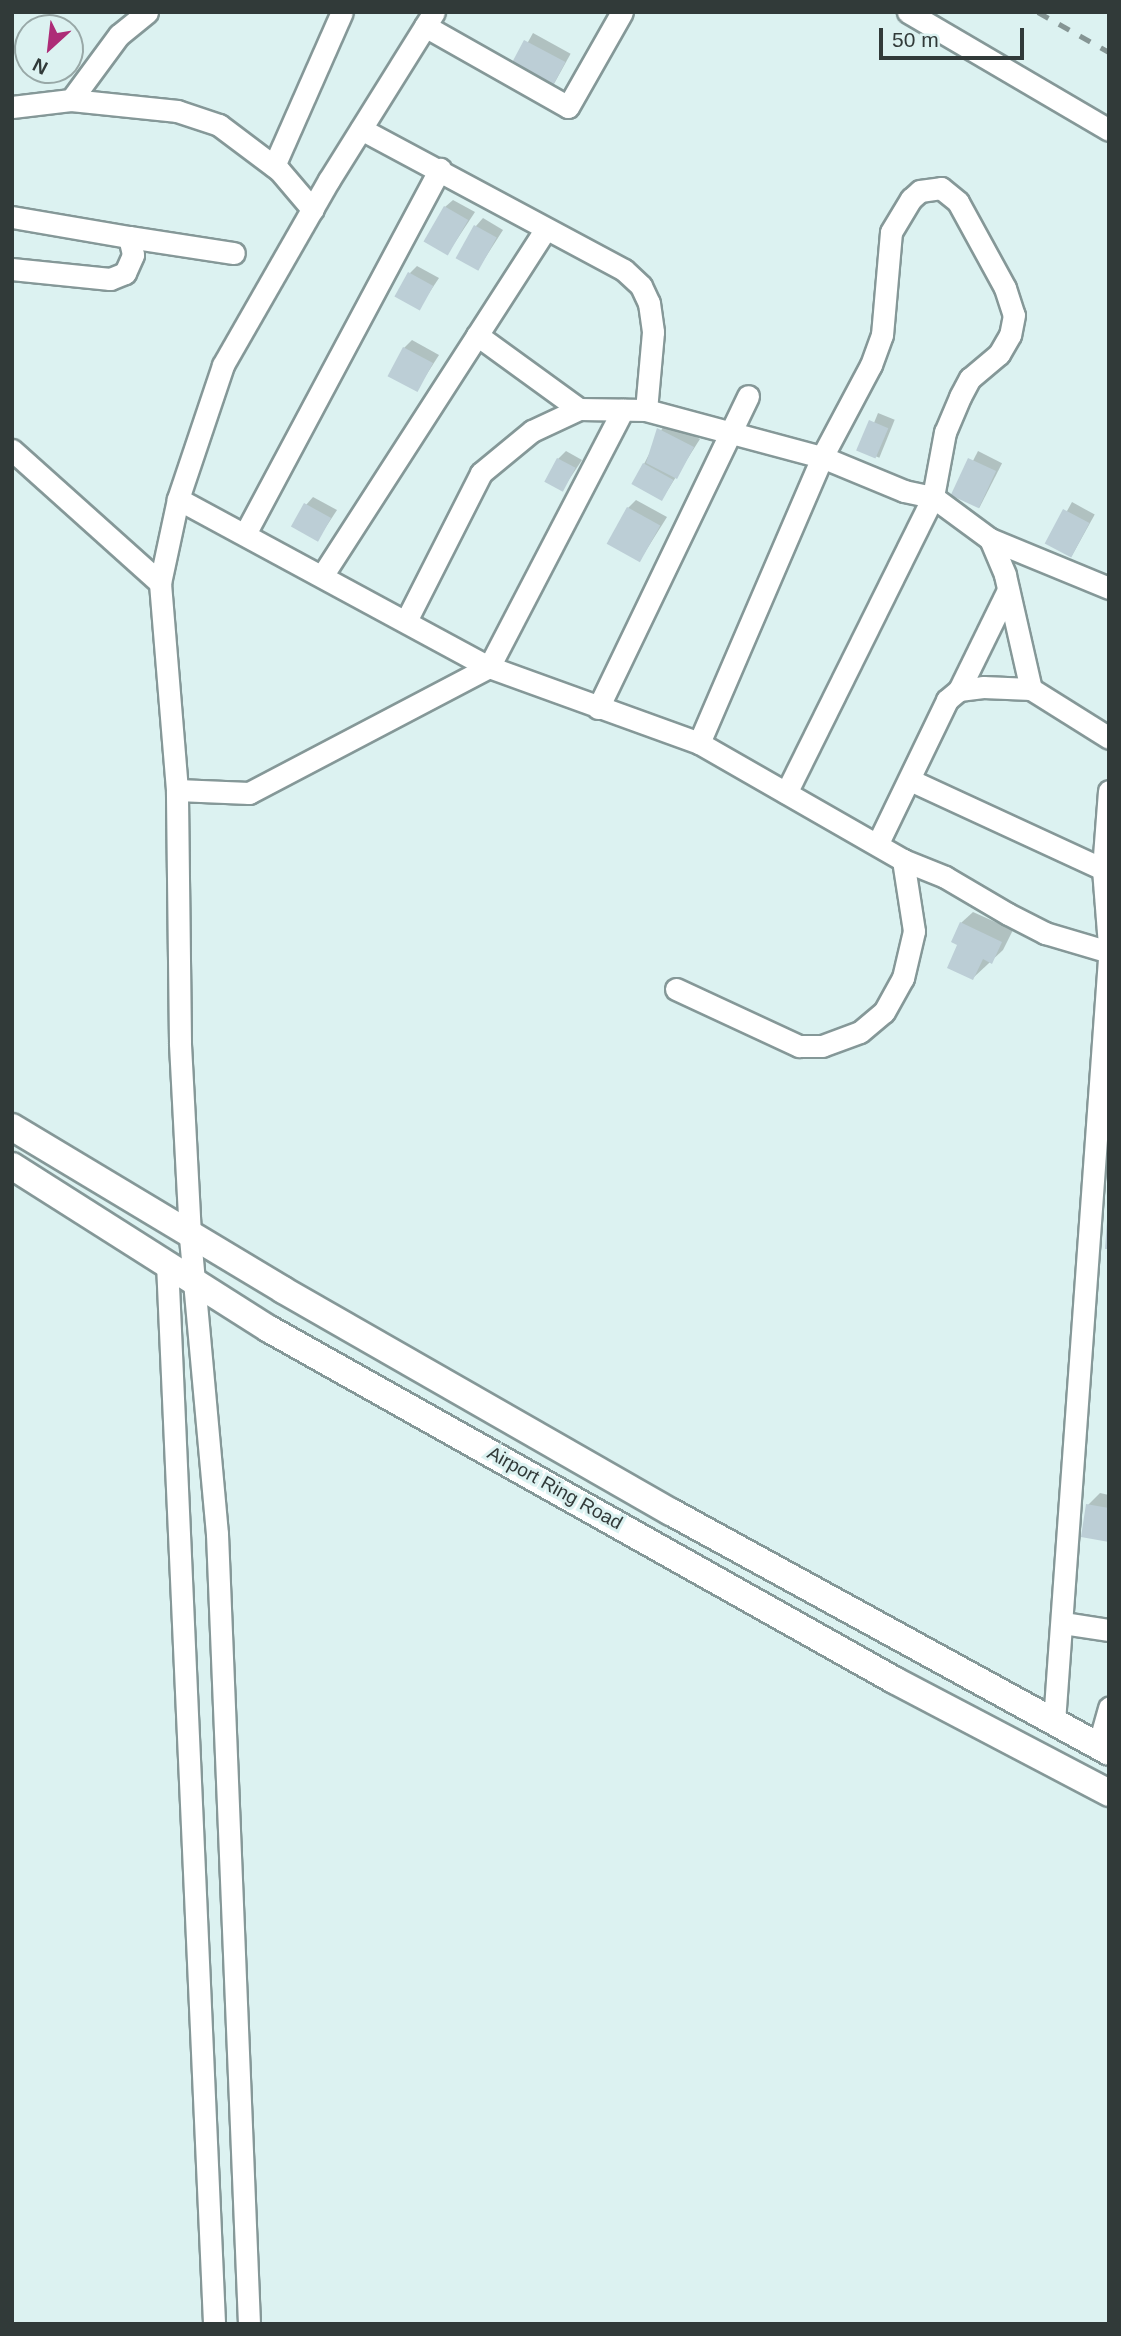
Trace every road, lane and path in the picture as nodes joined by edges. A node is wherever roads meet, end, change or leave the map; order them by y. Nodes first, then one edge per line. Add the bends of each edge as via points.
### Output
1 (147, 12) edge
2 (342, 12) edge
3 (622, 12) edge
4 (908, 12) edge
5 (430, 19) edge
6 (71, 100) junction
7 (12, 107) edge
8 (361, 129) junction
9 (1109, 130) edge
10 (274, 166) junction
11 (440, 169) junction
12 (313, 210) junction
13 (12, 217) edge
14 (546, 229) junction
15 (129, 237) junction
16 (234, 253) dead end
17 (12, 269) edge
18 (477, 335) junction
19 (748, 396) dead end
20 (579, 409) junction
21 (623, 410) junction
22 (646, 410) junction
23 (733, 432) junction
24 (12, 450) edge
25 (822, 457) junction
26 (933, 498) junction
27 (178, 499) junction
28 (245, 534) junction
29 (990, 539) junction
30 (322, 576) junction
31 (160, 583) junction
32 (1109, 588) edge
33 (1008, 590) junction
34 (406, 621) junction
35 (489, 667) junction
36 (1031, 689) junction
37 (959, 690) junction
38 (598, 708) junction
39 (1109, 738) edge
40 (699, 743) junction
41 (910, 780) junction
42 (177, 790) junction
43 (1109, 790) edge
44 (786, 793) junction
45 (878, 843) junction
46 (903, 860) junction
47 (1103, 869) junction
48 (1109, 946) edge
49 (1109, 952) edge
50 (1109, 960) edge
51 (676, 989) dead end
52 (12, 1126) edge
53 (12, 1166) edge
54 (1101, 1196) edge
55 (190, 1235) junction
56 (167, 1263) junction
57 (196, 1283) junction
58 (1063, 1623) junction
59 (1109, 1630) edge
60 (1109, 1708) edge
61 (1054, 1722) junction
62 (1104, 1749) edge
63 (1109, 1793) edge
64 (214, 2324) edge
65 (249, 2324) edge

1 - 6 street via 118,35
2 - 10 street
3 - 5 street via 568,107
4 - 9 street
5 - 8 street
6 - 7 street
6 - 10 street via 177,111 219,125
8 - 11 street
8 - 12 street
10 - 12 street
11 - 14 street
11 - 28 street
12 - 27 street via 223,365
13 - 15 street
14 - 18 street
14 - 22 street via 624,270 641,286 653,332
15 - 16 street
15 - 17 street via 130,267 118,276
18 - 20 street
18 - 30 street
19 - 23 street
20 - 21 street
20 - 34 street via 532,431 481,473
21 - 22 street
21 - 35 street
22 - 23 street
23 - 25 street
23 - 38 street
24 - 31 street
25 - 26 street
25 - 26 street via 853,404 882,335 891,232 920,191 941,188 958,201 1005,288 1014,315 999,354 970,379 960,397 945,432
25 - 40 street
26 - 29 street
26 - 44 street
27 - 28 street
27 - 31 street
28 - 30 street
29 - 32 street
29 - 33 street
30 - 34 street
31 - 42 street
33 - 36 street
33 - 37 street
34 - 35 street
35 - 38 street
35 - 42 street via 249,793
36 - 37 street
36 - 39 street
37 - 41 street via 935,721
38 - 40 street
40 - 44 street
41 - 45 street
41 - 47 street
42 - 55 street via 180,1042
43 - 47 street
44 - 45 street
45 - 46 street
46 - 49 street via 945,877 1045,933
46 - 51 street via 915,932 903,978 884,1012 860,1032 822,1046 799,1046
47 - 48 street
50 - 54 street
52 - 55 main road, Airport Ring Road
53 - 56 main road, Airport Ring Road
54 - 58 street
55 - 57 street
55 - 61 main road, Airport Ring Road via 659,1505
56 - 57 main road, Airport Ring Road
56 - 64 street
57 - 63 main road, Airport Ring Road via 894,1680
57 - 65 street via 217,1534
58 - 59 street
58 - 61 street
60 - 62 street
61 - 62 main road, Airport Ring Road

